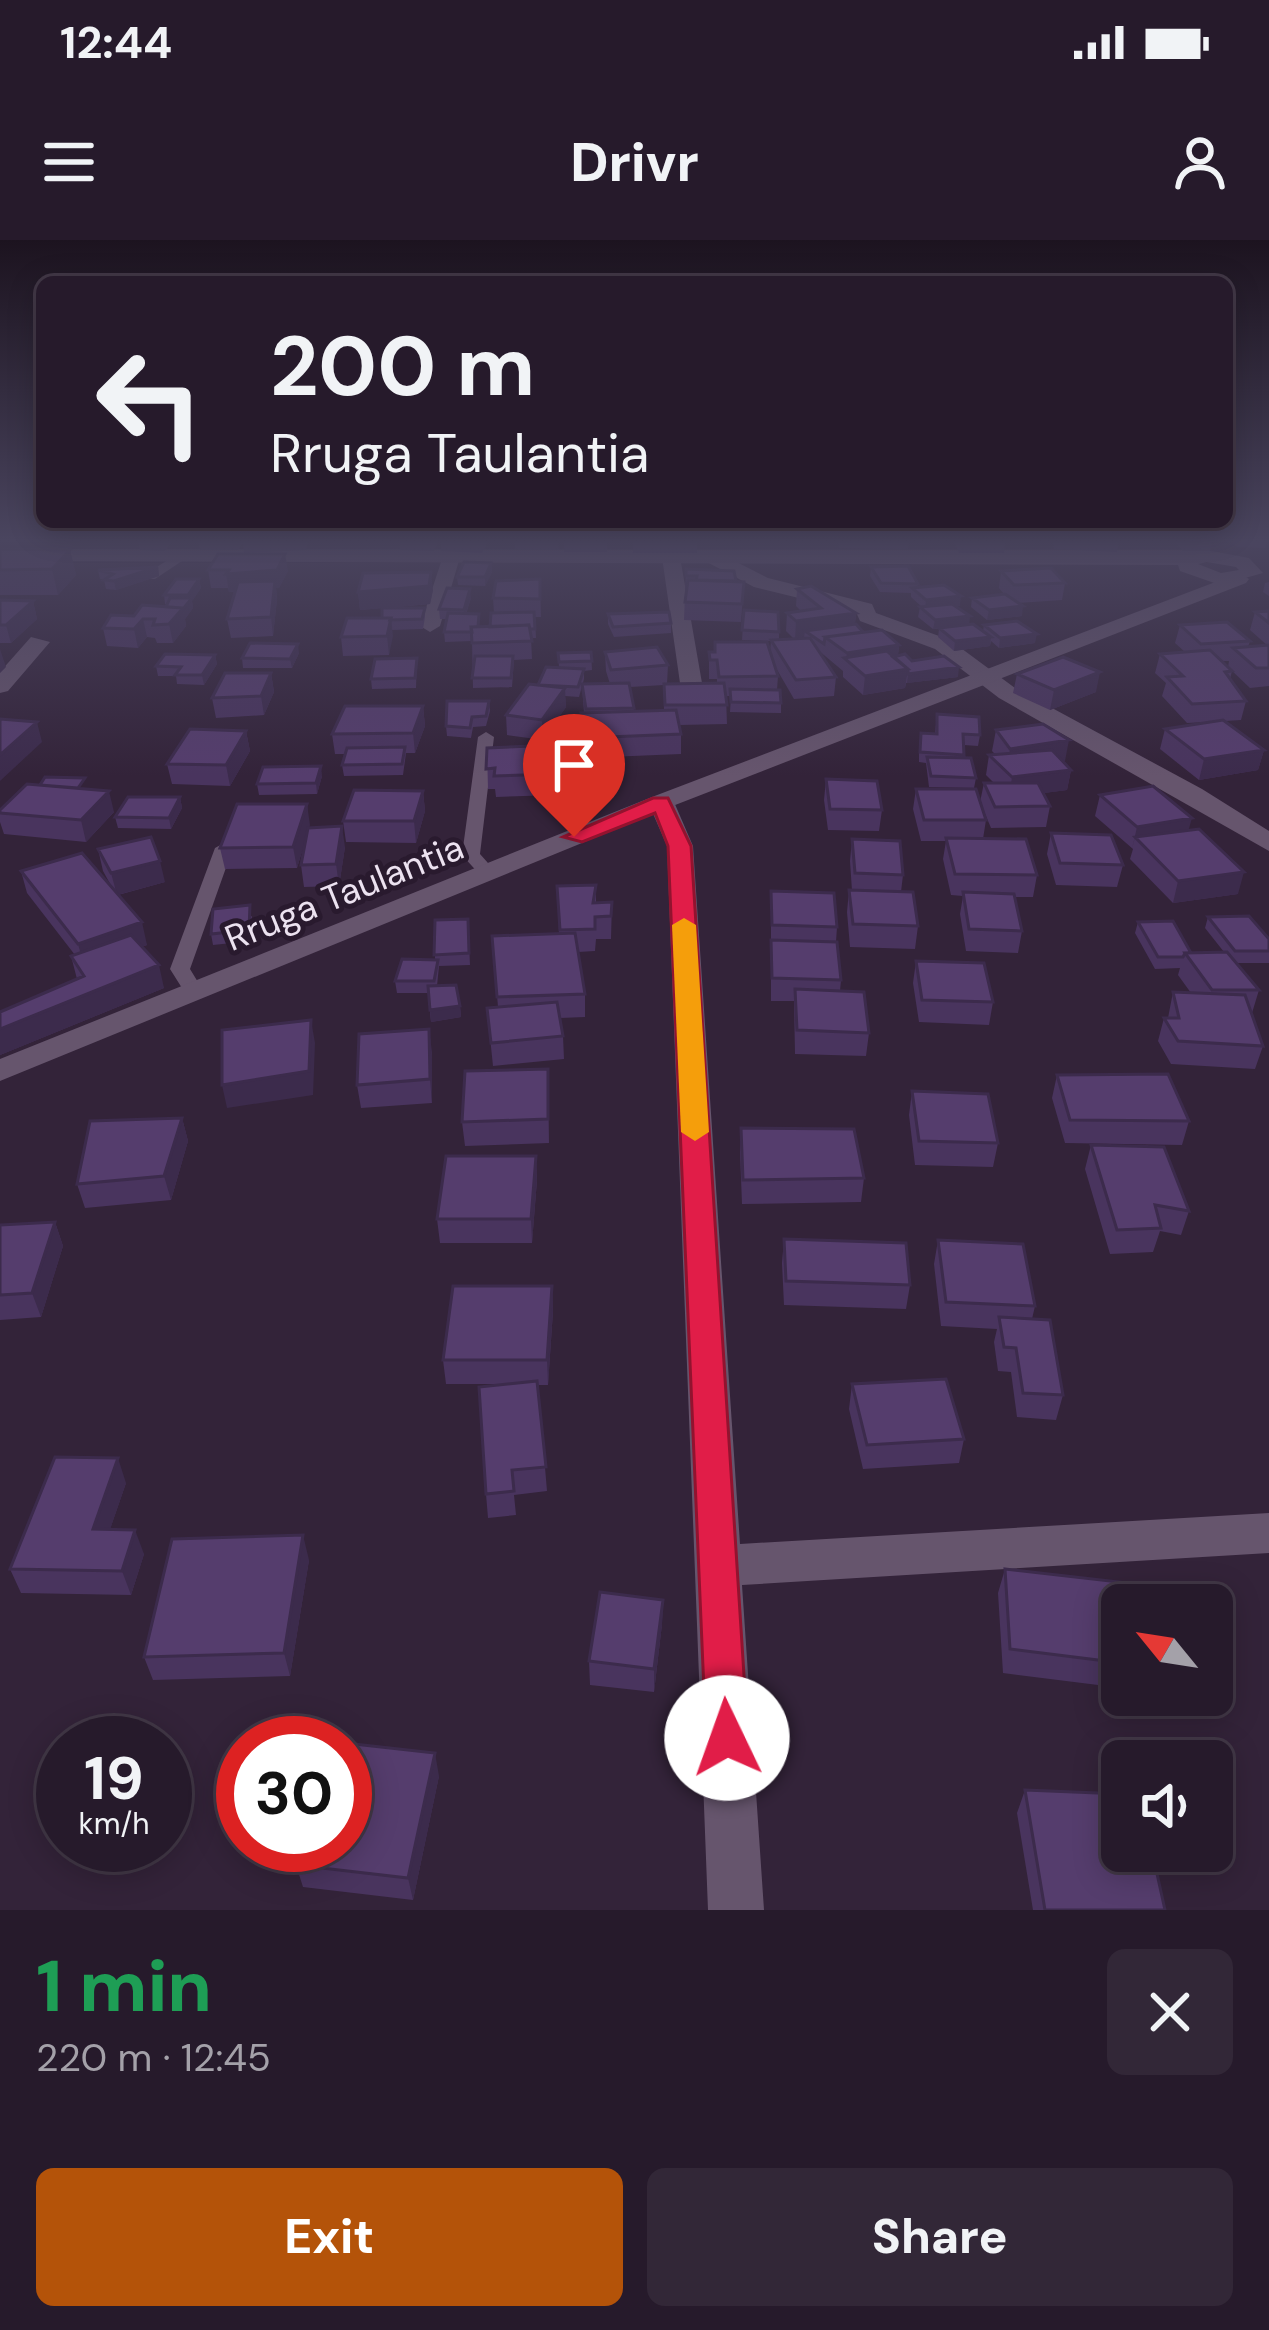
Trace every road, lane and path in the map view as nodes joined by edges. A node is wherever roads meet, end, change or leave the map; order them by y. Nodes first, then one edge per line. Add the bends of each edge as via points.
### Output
1 (432, 620) edge
2 (681, 620) edge
3 (887, 620) edge
4 (1133, 620) edge
5 (430, 626) dead end
6 (39, 642) dead end
7 (989, 674) junction
8 (691, 683) edge
9 (0, 686) edge
10 (486, 737) dead end
11 (661, 802) junction
12 (1269, 843) edge
13 (224, 848) edge
14 (487, 872) junction
15 (194, 992) junction
16 (0, 1071) edge
17 (1269, 1533) edge
18 (718, 1566) junction
19 (736, 1910) edge

1 - 5 street
2 - 8 street
3 - 7 street
4 - 7 street, Rruga Taulantia
6 - 9 street
7 - 11 street, Rruga Taulantia
7 - 12 street via 1006,693
10 - 14 lane via 471,855
11 - 14 street, Rruga Taulantia
11 - 18 street via 680,846
13 - 15 lane via 180,969
14 - 15 street, Rruga Taulantia
15 - 16 street, Rruga Taulantia
17 - 18 street
18 - 19 street

